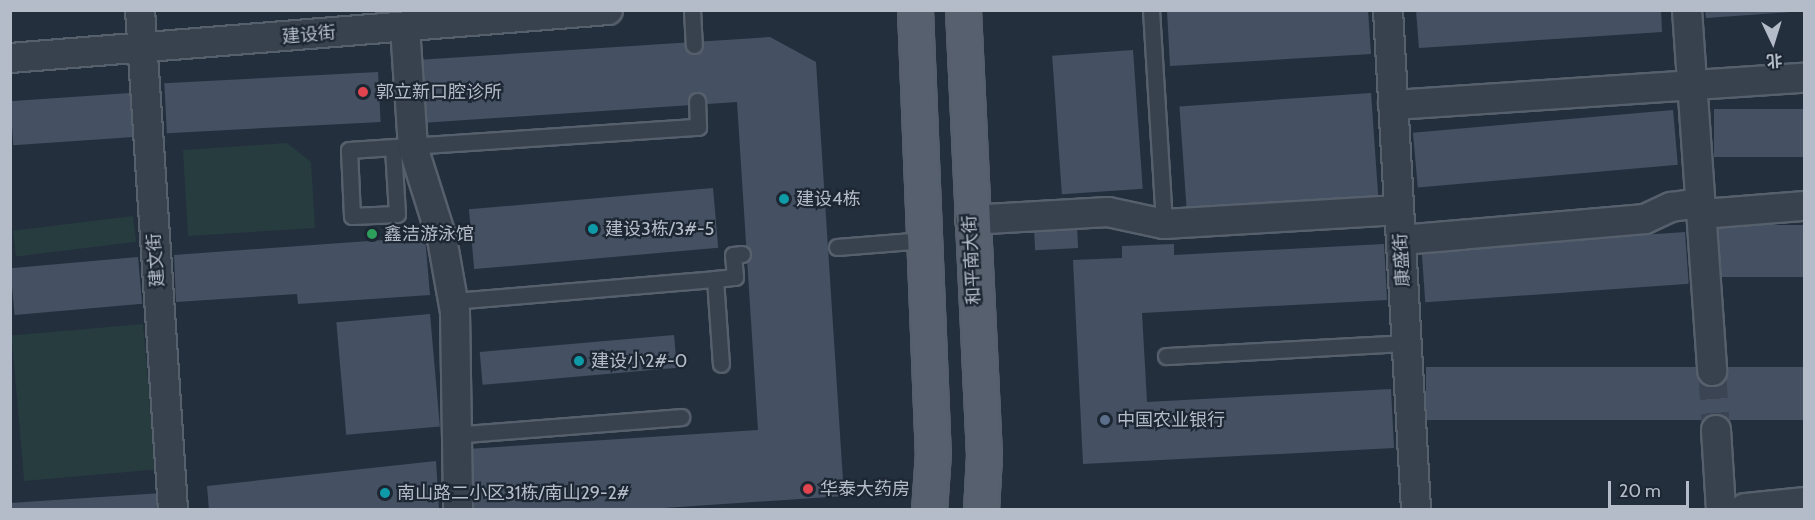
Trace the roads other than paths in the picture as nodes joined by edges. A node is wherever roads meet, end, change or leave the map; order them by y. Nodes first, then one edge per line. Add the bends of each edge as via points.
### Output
1 (140, 10) edge
2 (608, 10) edge
3 (692, 10) edge
4 (915, 10) edge
5 (963, 10) edge
6 (1150, 10) edge
7 (1388, 10) edge
8 (1687, 10) edge
9 (553, 13) edge
10 (312, 22) edge
11 (405, 27) junction
12 (694, 45) dead end
13 (142, 48) junction
14 (10, 58) edge
15 (1804, 78) edge
16 (1692, 85) junction
17 (697, 101) dead end
18 (1393, 105) junction
19 (403, 148) junction
20 (1804, 206) edge
21 (1701, 209) junction
22 (1399, 210) junction
23 (970, 220) junction
24 (1164, 224) junction
25 (925, 240) junction
26 (1401, 240) junction
27 (837, 247) dead end
28 (742, 254) dead end
29 (715, 279) junction
30 (453, 301) junction
31 (1406, 343) junction
32 (1166, 356) dead end
33 (721, 364) dead end
34 (1712, 371) tunnel mouth
35 (681, 417) dead end
36 (1716, 430) tunnel mouth
37 (453, 435) junction
38 (1804, 504) edge
39 (173, 510) edge
40 (458, 510) edge
41 (929, 510) edge
42 (981, 510) edge
43 (1416, 510) edge
44 (1721, 510) edge
45 (1745, 510) edge

1 - 13 street, 建文街
2 - 9 street, 建设街
3 - 12 lane
4 - 25 main road
5 - 23 main road, 和平南大街
6 - 24 lane
7 - 18 street, 康盛街
8 - 16 street
9 - 11 street, 建设街
10 - 11 street, 建设街
10 - 13 street, 建设街
11 - 19 street
13 - 14 street, 建设街
13 - 39 street, 建文街
15 - 16 street
16 - 18 street
16 - 21 street
17 - 19 lane via 698,127
18 - 22 street, 康盛街
19 - 19 lane via 349,150 352,216 397,214
19 - 30 street via 442,239
20 - 21 street
21 - 26 street via 1671,207 1645,219
21 - 34 street
22 - 24 street
22 - 26 street, 康盛街
23 - 24 street via 1108,212
23 - 42 main road, 和平南大街 via 984,455
25 - 27 lane
25 - 41 main road via 933,452
26 - 31 street, 康盛街
28 - 29 lane via 734,255 735,277
29 - 30 lane
29 - 33 lane
30 - 37 street
31 - 32 lane
31 - 43 street, 康盛街
35 - 37 lane
36 - 44 street
37 - 40 street
38 - 45 street

